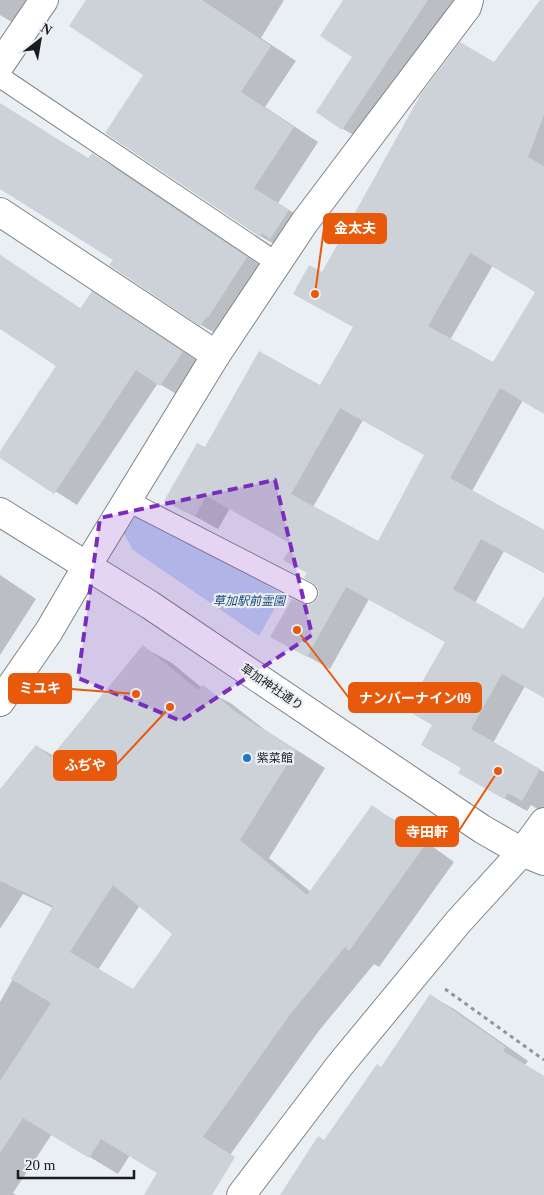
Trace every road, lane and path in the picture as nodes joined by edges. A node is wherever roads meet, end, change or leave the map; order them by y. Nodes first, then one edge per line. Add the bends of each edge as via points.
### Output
1 (44, 0) edge
2 (470, 0) edge
3 (0, 65) edge
4 (0, 77) edge
5 (0, 212) edge
6 (277, 264) junction
7 (216, 355) junction
8 (126, 500) junction
9 (0, 512) edge
10 (87, 566) junction
11 (307, 593) dead end
12 (0, 702) edge
13 (544, 822) edge
14 (533, 856) edge
15 (418, 970) junction
16 (544, 1060) edge
17 (241, 1195) edge

1 - 3 street
2 - 6 street
4 - 6 lane
5 - 7 street
6 - 7 street
7 - 8 street
8 - 10 street
8 - 11 lane
9 - 10 street, 草加神社通り
10 - 12 street
10 - 14 street, 草加神社通り via 482,829
13 - 14 street
14 - 15 street via 465,915
15 - 16 path
15 - 17 street via 340,1065

